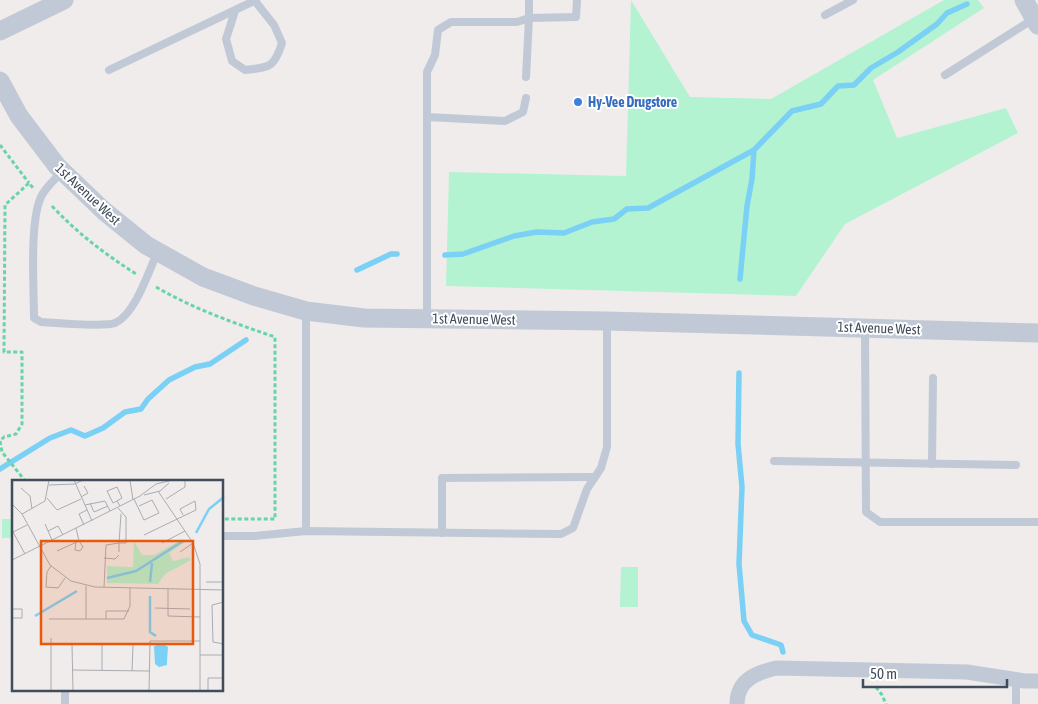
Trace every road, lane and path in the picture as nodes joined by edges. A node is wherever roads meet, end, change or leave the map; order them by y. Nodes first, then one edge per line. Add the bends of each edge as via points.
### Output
1 (64, 0) edge
2 (529, 0) edge
3 (577, 0) edge
4 (853, 0) edge
5 (1024, 0) edge
6 (256, 1) edge
7 (235, 11) junction
8 (825, 15) dead end
9 (529, 18) junction
10 (1036, 21) edge
11 (0, 31) edge
12 (109, 70) dead end
13 (946, 75) dead end
14 (526, 77) dead end
15 (0, 81) edge
16 (526, 98) dead end
17 (427, 117) junction
18 (0, 145) edge
19 (62, 171) junction
20 (29, 183) junction
21 (42, 195) junction
22 (158, 251) junction
23 (145, 280) junction
24 (306, 311) junction
25 (427, 318) junction
26 (607, 320) junction
27 (865, 328) junction
28 (1038, 333) edge
29 (933, 378) dead end
30 (774, 461) dead end
31 (866, 463) junction
32 (932, 464) junction
33 (1016, 465) dead end
34 (594, 478) junction
35 (24, 480) edge
36 (224, 519) edge
37 (1038, 522) edge
38 (306, 531) junction
39 (442, 533) junction
40 (224, 536) edge
41 (1016, 680) junction
42 (1038, 681) edge
43 (738, 704) edge
44 (1016, 704) edge

1 - 11 street
2 - 9 lane
3 - 9 lane via 576,17
4 - 8 lane
5 - 10 street
6 - 7 lane
6 - 7 lane via 274,25 282,43 277,59 266,67 246,70 232,61 226,39
7 - 12 lane
9 - 14 lane
9 - 17 lane via 517,22 451,22 438,30 435,55 427,72
10 - 13 lane
15 - 19 street, 1st Avenue West via 19,116
16 - 17 lane via 522,112 505,121
17 - 25 lane
18 - 20 path
19 - 21 lane
19 - 22 street, 1st Avenue West via 104,211
20 - 21 path
20 - 35 path via 5,205 4,352 22,352 22,424 16,434 0,441 2,452
21 - 23 path via 69,225
21 - 23 lane via 36,212 34,235 34,318 41,322 114,324 126,316
22 - 23 lane
22 - 24 street, 1st Avenue West via 203,277
23 - 36 path via 189,304 275,337 275,519
24 - 25 street, 1st Avenue West via 364,318
24 - 38 lane
25 - 26 street, 1st Avenue West
26 - 27 street, 1st Avenue West
26 - 34 lane via 607,447 601,468
27 - 28 street, 1st Avenue West
27 - 31 lane
29 - 32 lane
30 - 31 lane
31 - 32 lane
31 - 37 lane via 866,512 880,522
32 - 33 lane
34 - 39 lane via 573,528 561,534
34 - 39 lane via 442,478
38 - 39 lane
38 - 40 lane
41 - 42 street
41 - 43 street via 967,672 776,668 758,673 743,683
41 - 44 lane

